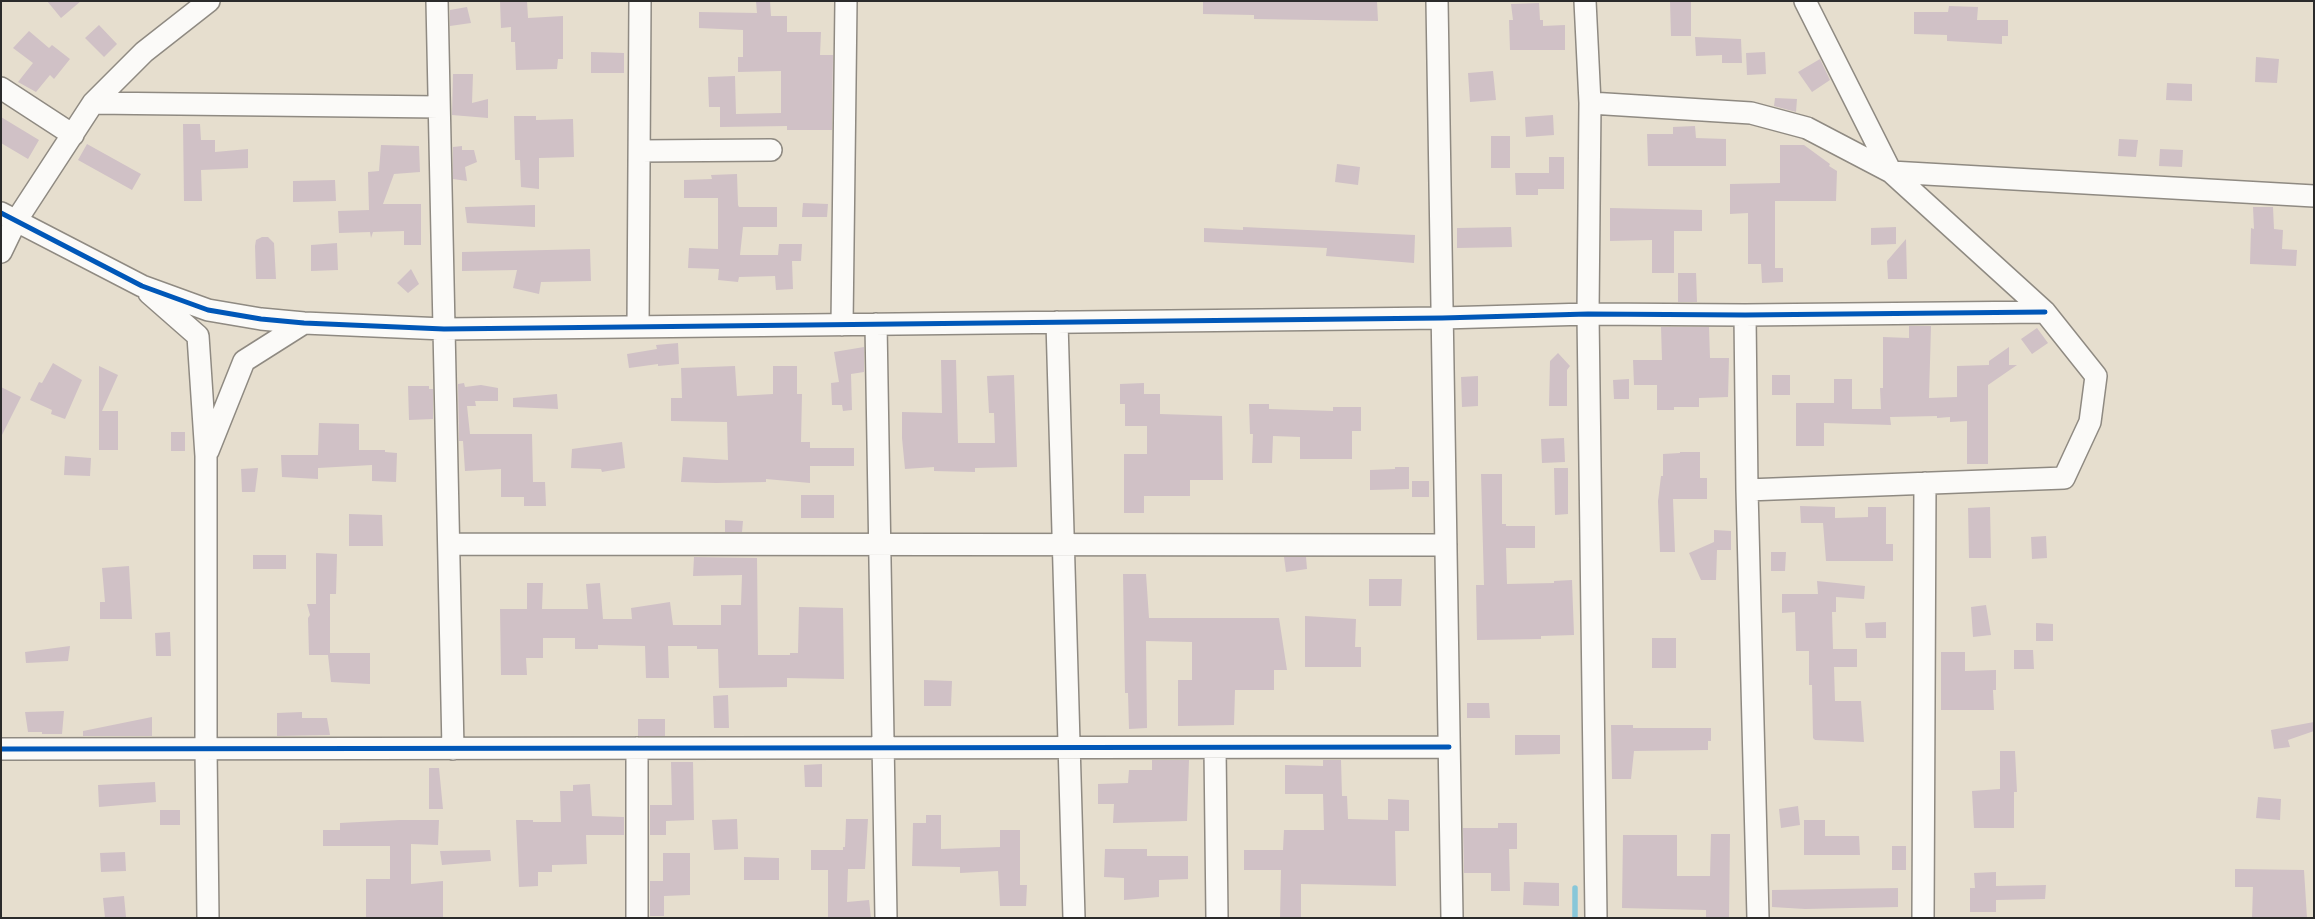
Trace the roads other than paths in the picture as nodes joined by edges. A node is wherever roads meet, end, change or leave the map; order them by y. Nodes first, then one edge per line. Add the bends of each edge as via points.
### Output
1 (208, 1) edge
2 (437, 1) edge
3 (640, 1) edge
4 (846, 1) edge
5 (1437, 1) edge
6 (1585, 1) edge
7 (1805, 1) edge
8 (1, 88) edge
9 (93, 103) junction
10 (1590, 104) junction
11 (439, 107) junction
12 (73, 135) junction
13 (771, 150) dead end
14 (640, 151) junction
15 (1891, 172) junction
16 (2314, 196) edge
17 (9, 217) edge
18 (1, 252) edge
19 (142, 286) junction
20 (2045, 312) junction
21 (1588, 314) junction
22 (1745, 315) junction
23 (1442, 318) junction
24 (1057, 322) junction
25 (304, 323) junction
26 (876, 324) junction
27 (842, 325) junction
28 (638, 327) junction
29 (444, 329) junction
30 (206, 456) junction
31 (1925, 483) junction
32 (1747, 490) junction
33 (449, 544) junction
34 (880, 544) junction
35 (1063, 544) junction
36 (1446, 545) junction
37 (1069, 747) junction
38 (1449, 747) junction
39 (453, 748) junction
40 (637, 748) junction
41 (883, 748) junction
42 (1215, 748) junction
43 (1, 749) edge
44 (206, 749) junction
45 (208, 918) edge
46 (637, 918) edge
47 (886, 918) edge
48 (1074, 918) edge
49 (1217, 918) edge
50 (1452, 918) edge
51 (1596, 918) edge
52 (1758, 918) edge
53 (1923, 918) edge

1 - 9 street via 144,52
2 - 11 street
3 - 14 street
4 - 27 street
5 - 23 street
6 - 10 street
7 - 15 street
8 - 12 street
9 - 11 street
9 - 12 street
10 - 15 street via 1751,113 1807,128
10 - 21 street
11 - 29 street
12 - 17 street
13 - 14 street
14 - 28 street
15 - 16 street
15 - 20 street
17 - 18 street
17 - 19 street
19 - 25 street via 208,310
19 - 30 street via 198,336
20 - 22 street
20 - 31 street via 2096,376 2090,422 2064,478
21 - 22 street
21 - 23 street
21 - 51 street
22 - 32 street
23 - 24 street
23 - 36 street
24 - 26 street
24 - 35 street
25 - 29 street
25 - 30 street via 244,361
26 - 27 street
26 - 34 street
27 - 28 street
28 - 29 street
29 - 33 street
30 - 44 street
31 - 32 street
31 - 53 street
32 - 52 street
33 - 34 street
33 - 39 street
34 - 35 street
34 - 41 street
35 - 36 street
35 - 37 street
36 - 38 street
37 - 41 street
37 - 42 street
37 - 48 street
38 - 42 street
38 - 50 street
39 - 40 street
39 - 44 street
40 - 41 street
40 - 46 street
41 - 47 street
42 - 49 street
43 - 44 street
44 - 45 street

